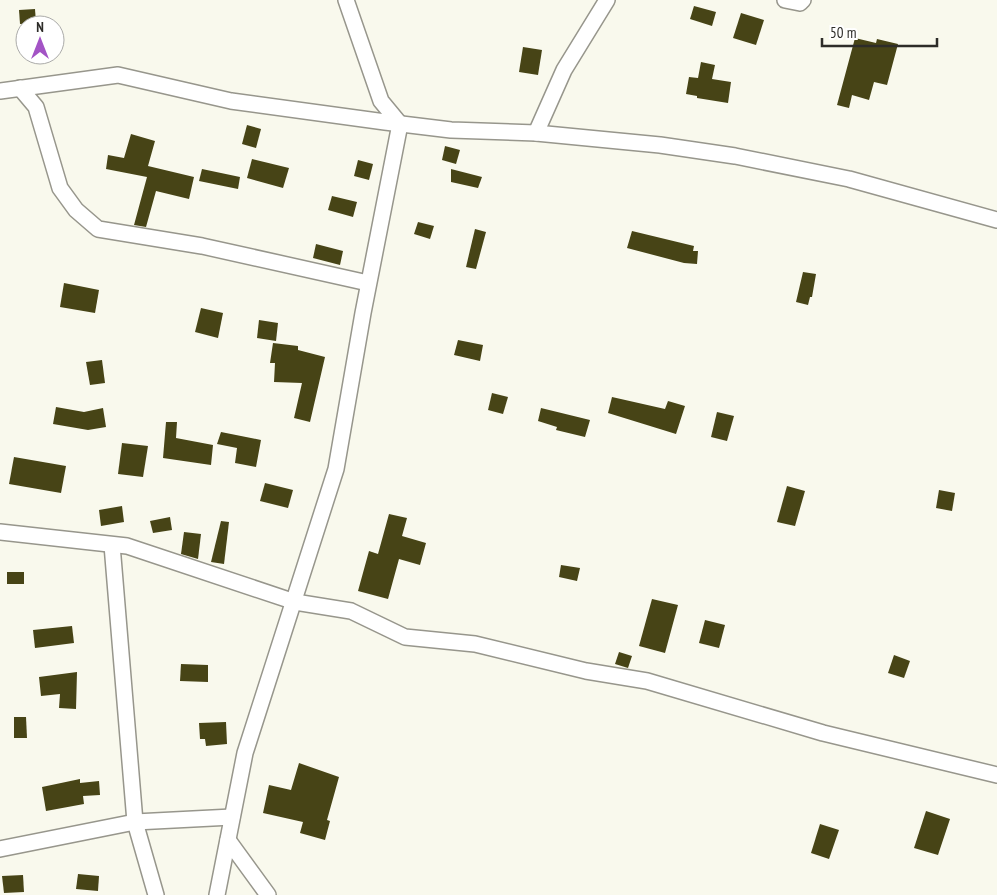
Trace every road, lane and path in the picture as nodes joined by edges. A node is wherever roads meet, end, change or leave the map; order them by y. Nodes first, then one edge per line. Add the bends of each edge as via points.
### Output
1 (346, 0) edge
2 (607, 0) edge
3 (785, 0) edge
4 (804, 0) edge
5 (20, 88) junction
6 (0, 91) edge
7 (400, 124) junction
8 (536, 133) junction
9 (997, 220) edge
10 (368, 283) junction
11 (0, 532) edge
12 (112, 544) junction
13 (295, 602) junction
14 (997, 775) edge
15 (232, 817) junction
16 (135, 822) junction
17 (228, 840) junction
18 (0, 849) edge
19 (156, 895) edge
20 (217, 895) edge
21 (268, 895) edge

1 - 7 street via 381,101
2 - 8 street via 564,70
3 - 4 street via 800,3
5 - 6 street
5 - 7 street via 118,75 231,101
5 - 10 street via 36,107 60,188 76,210 98,229 202,246
7 - 8 street via 451,130
7 - 10 street
8 - 9 street via 735,156 849,179
10 - 13 street via 336,469
11 - 12 street
12 - 13 street via 127,546
12 - 16 street
13 - 14 street via 351,611 405,637 475,644 586,671 647,681 823,733
13 - 15 street via 245,753
15 - 16 street
15 - 17 street
16 - 18 street
16 - 19 street
17 - 20 street
17 - 21 street

